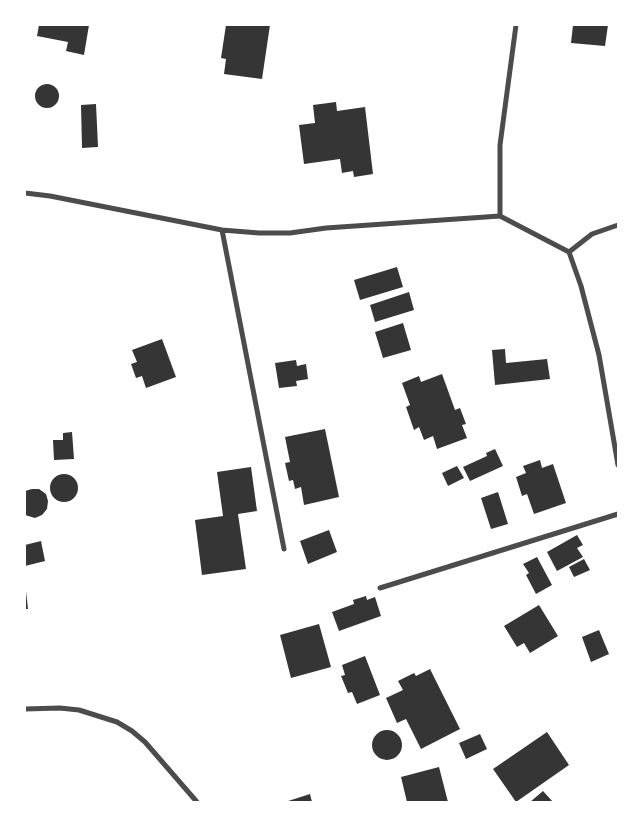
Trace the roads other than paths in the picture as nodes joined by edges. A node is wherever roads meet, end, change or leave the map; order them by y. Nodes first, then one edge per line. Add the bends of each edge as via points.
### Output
1 (516, 25) edge
2 (25, 193) edge
3 (500, 216) junction
4 (618, 225) edge
5 (222, 230) junction
6 (569, 252) junction
7 (618, 465) edge
8 (618, 514) edge
9 (284, 549) dead end
10 (380, 588) dead end
11 (25, 709) edge
12 (197, 802) edge

1 - 3 street via 500,145
2 - 5 street
3 - 5 street via 326,228 290,234
3 - 6 street
4 - 6 street via 592,234
5 - 9 street
6 - 7 street via 599,355
8 - 10 street
11 - 12 street via 79,710 117,722 145,742

